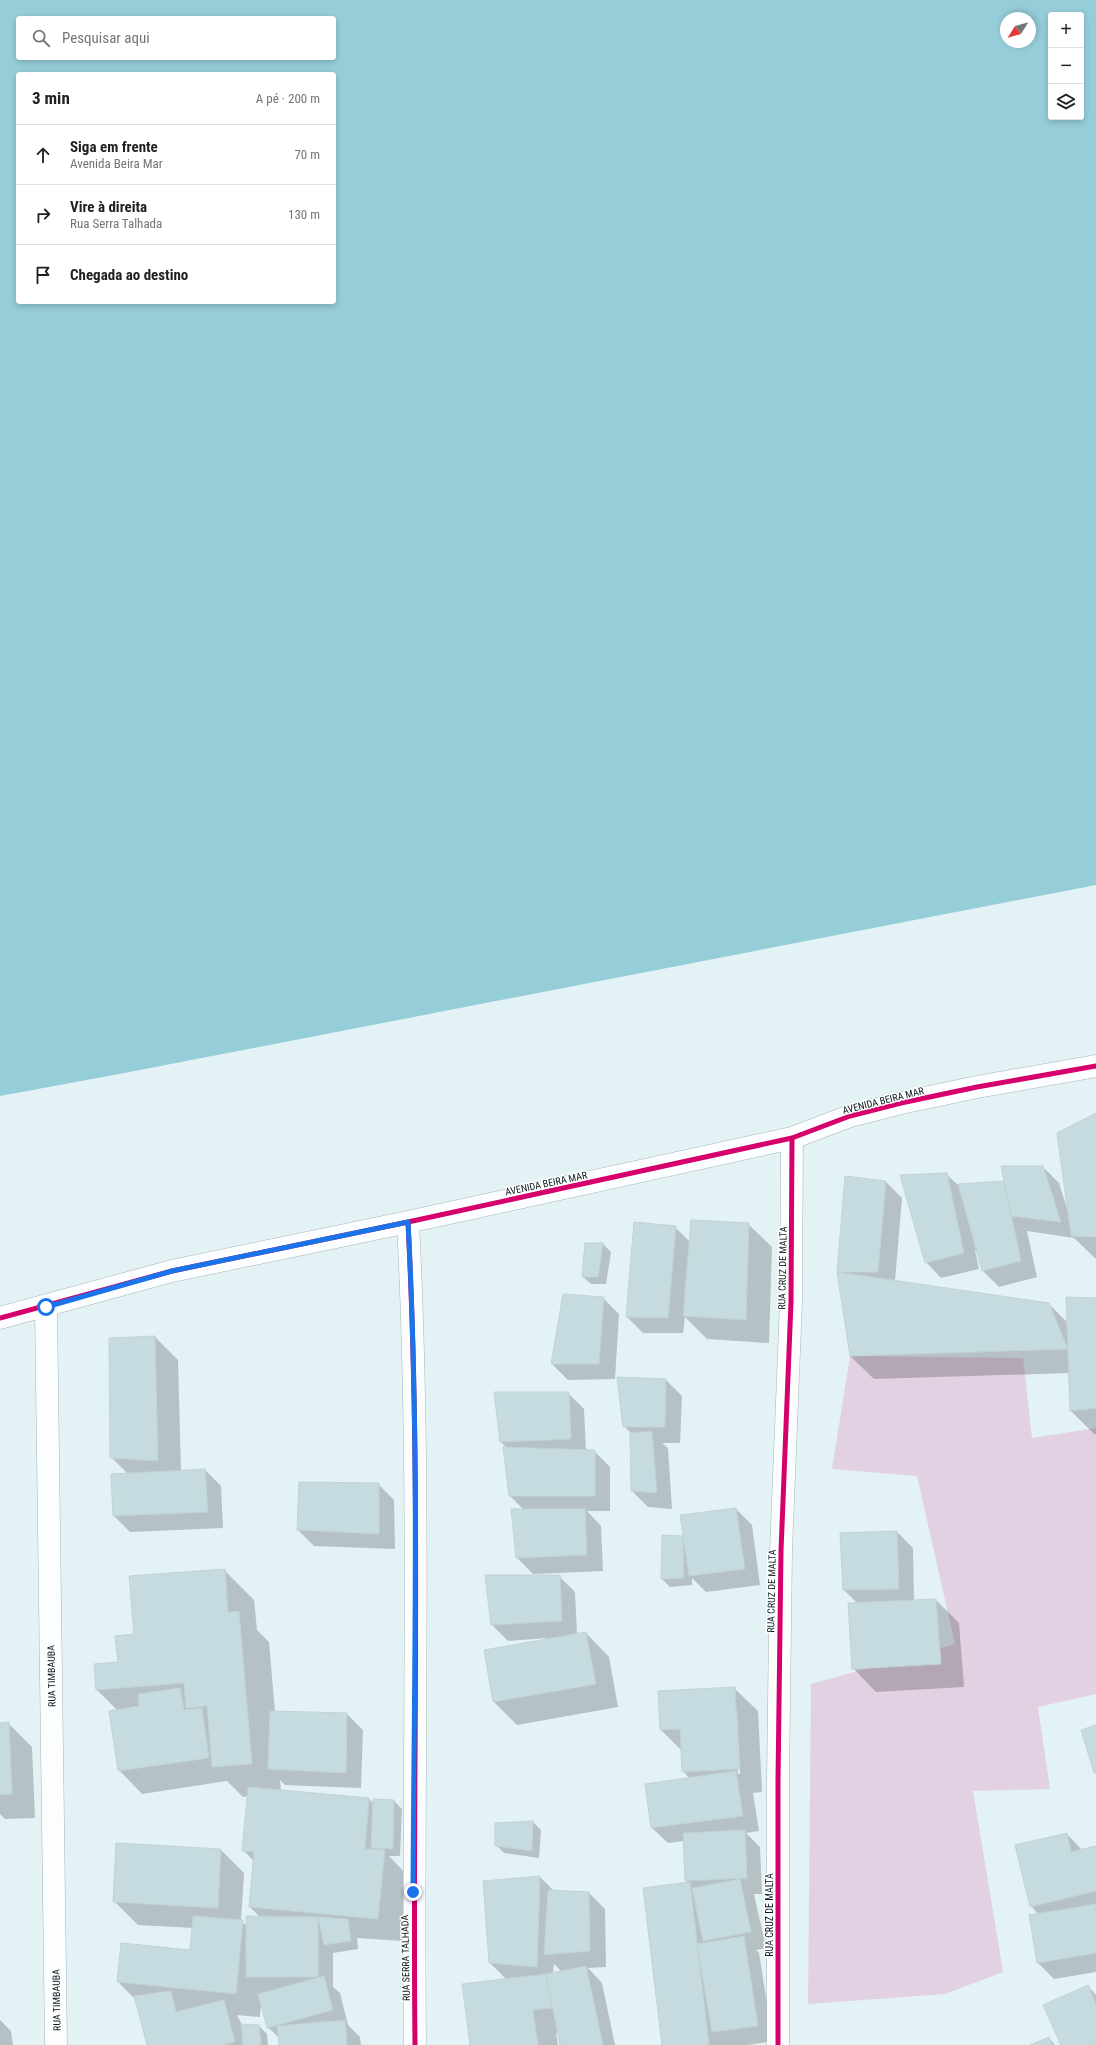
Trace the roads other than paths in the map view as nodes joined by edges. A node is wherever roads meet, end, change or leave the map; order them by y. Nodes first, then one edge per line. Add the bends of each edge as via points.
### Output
1 (1096, 1066) edge
2 (792, 1138) junction
3 (408, 1222) junction
4 (46, 1307) junction
5 (0, 1318) edge
6 (56, 2045) edge
7 (416, 2045) edge
8 (778, 2045) edge

1 - 2 street, AVENIDA BEIRA MAR via 901,1103 850,1116
2 - 3 street, AVENIDA BEIRA MAR
2 - 8 street, RUA CRUZ DE MALTA via 791,1302 781,1551
3 - 4 street, AVENIDA BEIRA MAR via 172,1271
3 - 7 street, RUA SERRA TALHADA via 416,1448 413,1892
4 - 5 street, AVENIDA BEIRA MAR
4 - 6 street, RUA TIMBAUBA

